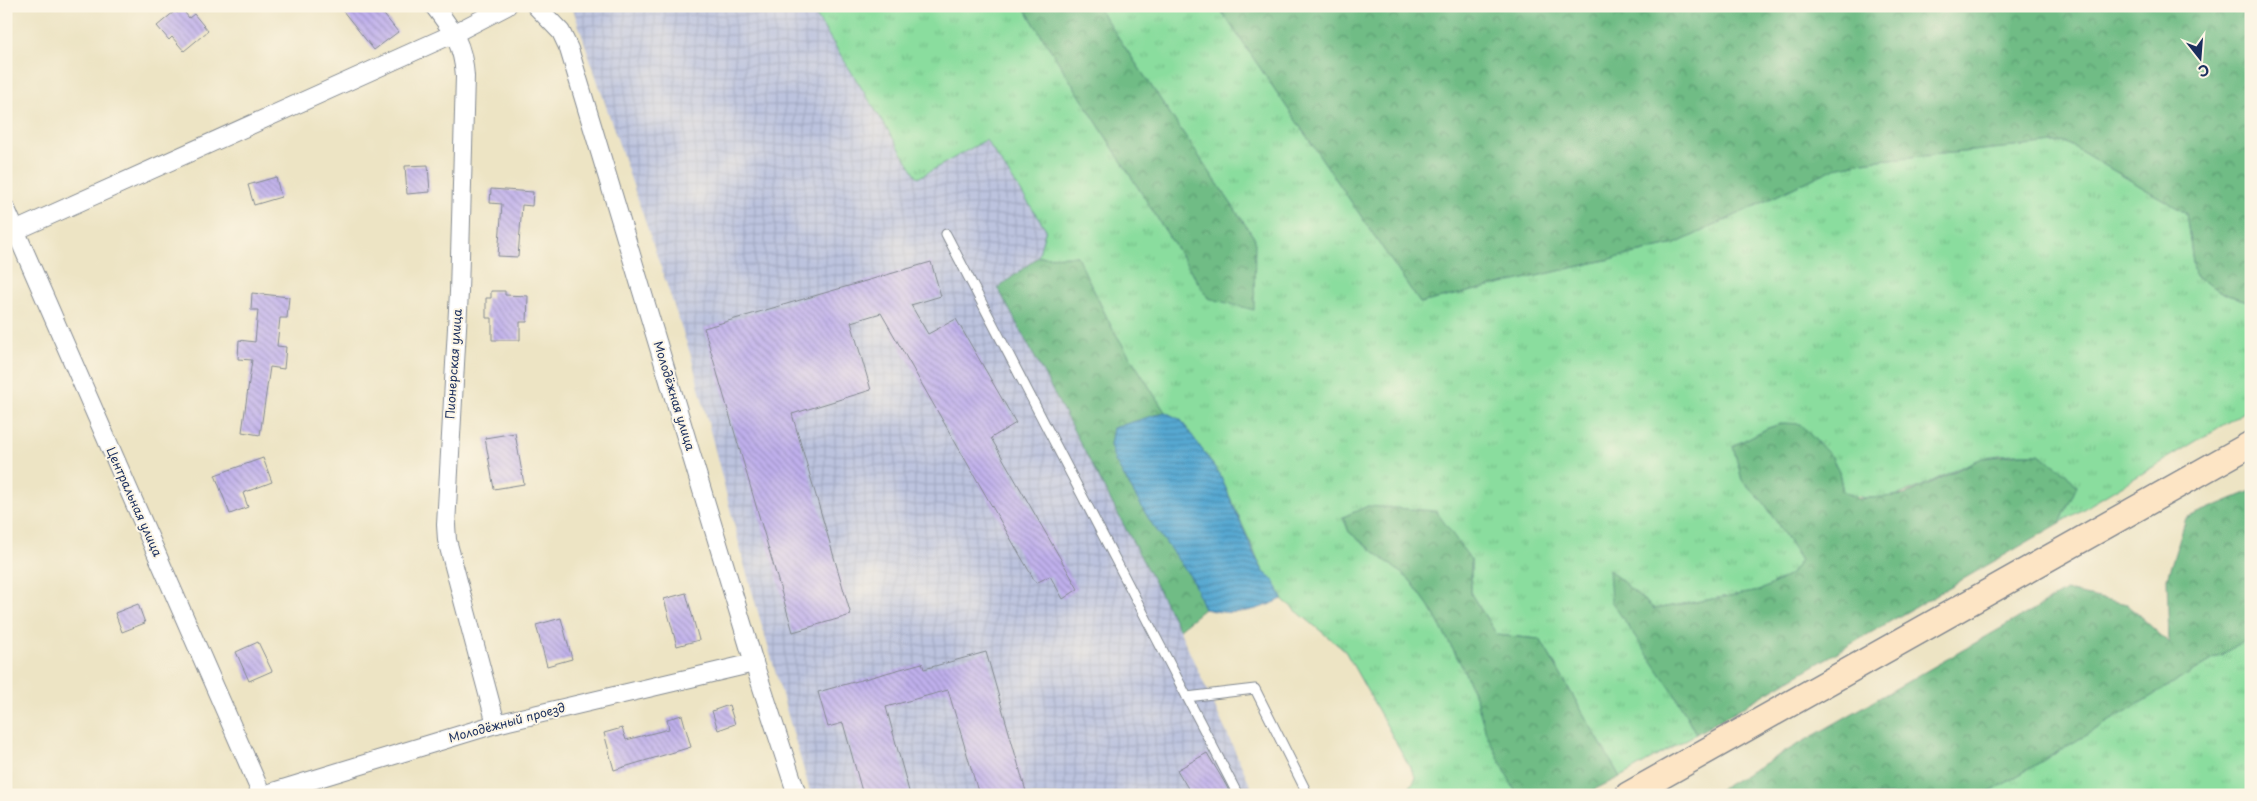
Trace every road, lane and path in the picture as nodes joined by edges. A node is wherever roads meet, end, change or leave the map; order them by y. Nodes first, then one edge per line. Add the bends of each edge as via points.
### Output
1 (434, 6) edge
2 (507, 6) edge
3 (536, 6) edge
4 (455, 33) junction
5 (6, 209) edge
6 (11, 232) edge
7 (946, 234) dead end
8 (2251, 444) edge
9 (754, 663) junction
10 (1187, 696) junction
11 (496, 724) junction
12 (263, 795) edge
13 (797, 795) edge
14 (1238, 795) edge
15 (1308, 795) edge
16 (1628, 795) edge

1 - 4 street, Пионерская улица
2 - 4 street
3 - 9 street, Молодёжная улица via 561,32 569,49
4 - 6 street
4 - 11 street, Пионерская улица via 464,59 465,76 459,292 446,525
5 - 6 street, Центральная улица
6 - 12 street, Центральная улица
7 - 10 lane
8 - 16 main road
9 - 11 street, Молодёжный проезд
9 - 13 street, Молодёжная улица
10 - 14 lane
10 - 15 lane via 1255,689
11 - 12 street, Молодёжный проезд

